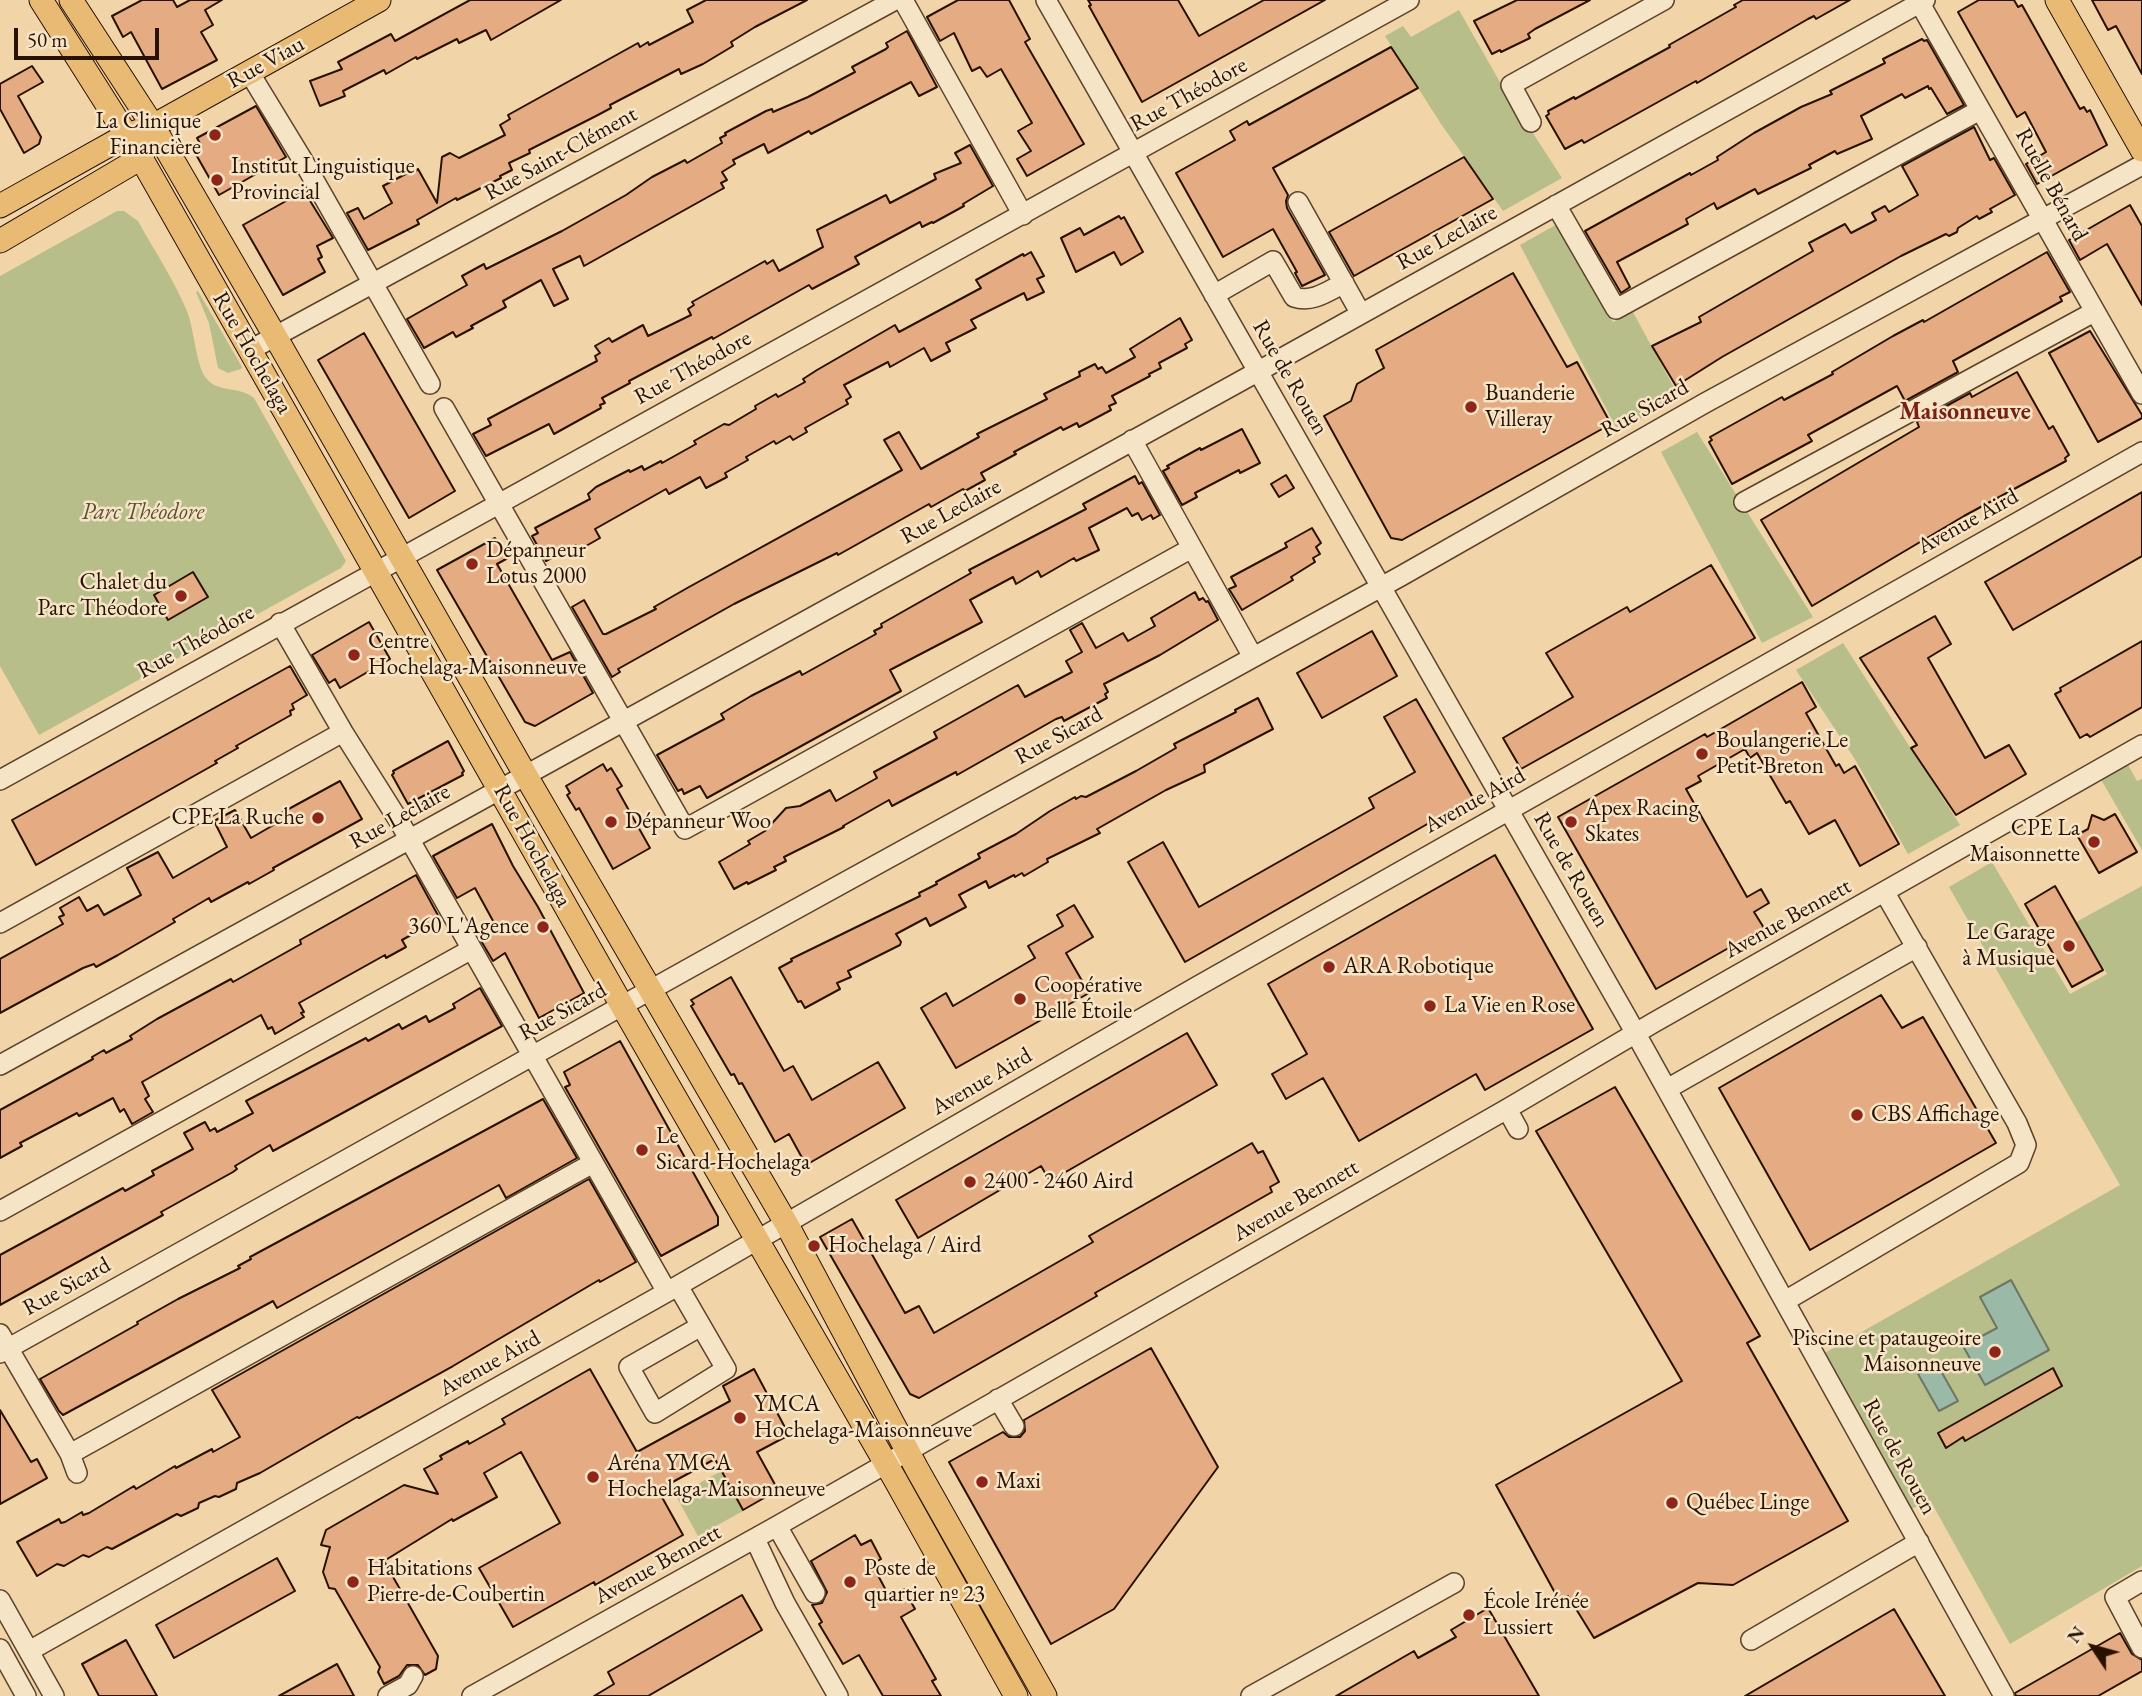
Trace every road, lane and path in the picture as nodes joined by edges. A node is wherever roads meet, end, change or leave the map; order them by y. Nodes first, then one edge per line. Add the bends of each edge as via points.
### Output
1 (41, 0) edge
2 (71, 0) edge
3 (379, 0) edge
4 (895, 0) edge
5 (903, 0) edge
6 (1046, 0) edge
7 (1409, 0) edge
8 (1664, 0) edge
9 (2057, 0) edge
10 (1921, 1) edge
11 (249, 72) junction
12 (1980, 110) junction
13 (1531, 122) dead end
14 (153, 126) junction
15 (127, 135) junction
16 (2142, 150) edge
17 (1134, 154) junction
18 (141, 158) junction
19 (2142, 165) edge
20 (1298, 202) dead end
21 (1556, 205) junction
22 (0, 206) edge
23 (1023, 215) junction
24 (2043, 220) junction
25 (0, 241) edge
26 (1344, 283) junction
27 (372, 285) junction
28 (1214, 295) junction
29 (2094, 312) junction
30 (1361, 314) junction
31 (275, 336) junction
32 (250, 350) junction
33 (1258, 371) junction
34 (429, 384) dead end
35 (2142, 394) edge
36 (444, 408) dead end
37 (1132, 440) junction
38 (2142, 452) edge
39 (1744, 502) dead end
40 (498, 503) junction
41 (1192, 548) junction
42 (400, 555) junction
43 (376, 569) junction
44 (1381, 586) junction
45 (279, 624) junction
46 (1253, 657) junction
47 (624, 722) junction
48 (343, 732) junction
49 (2142, 746) edge
50 (526, 776) junction
51 (0, 780) edge
52 (500, 789) junction
53 (1508, 810) junction
54 (410, 839) junction
55 (1885, 892) junction
56 (0, 923) edge
57 (1917, 947) junction
58 (471, 948) junction
59 (651, 991) junction
60 (623, 1007) junction
61 (1636, 1034) junction
62 (532, 1056) junction
63 (0, 1065) edge
64 (1667, 1089) junction
65 (1507, 1109) junction
66 (1518, 1129) dead end
67 (593, 1163) junction
68 (0, 1211) edge
69 (786, 1223) junction
70 (757, 1240) junction
71 (672, 1289) junction
72 (1785, 1301) junction
73 (701, 1326) junction
74 (3, 1345) edge
75 (998, 1399) junction
76 (1014, 1426) dead end
77 (908, 1451) junction
78 (70, 1454) junction
79 (886, 1464) junction
80 (77, 1473) dead end
81 (777, 1526) junction
82 (755, 1539) junction
83 (1919, 1542) junction
84 (2142, 1581) edge
85 (1454, 1583) dead end
86 (815, 1593) dead end
87 (0, 1600) edge
88 (1751, 1640) dead end
89 (2142, 1648) edge
90 (0, 1649) edge
91 (29, 1651) junction
92 (413, 1676) dead end
93 (1029, 1693) edge
94 (26, 1696) edge
95 (54, 1696) edge
96 (388, 1696) edge
97 (472, 1696) edge
98 (838, 1696) edge
99 (1251, 1696) edge
100 (2004, 1696) edge

1 - 15 main road, Rue Hochelaga
2 - 14 main road, Rue Hochelaga
3 - 11 main road, Rue Viau
4 - 27 street, Rue Saint-Clément
5 - 23 street
6 - 17 street, Rue de Rouen
7 - 17 street, Rue Théodore
8 - 13 street via 1511,85
9 - 16 main road
10 - 12 street, Ruelle Bénard
10 - 21 street, Rue Leclaire
11 - 14 main road, Rue Viau
11 - 27 street
12 - 21 street via 1616,309
12 - 24 street, Ruelle Bénard
14 - 15 main road, Rue Viau
14 - 18 main road
14 - 31 main road, Rue Hochelaga
15 - 18 main road, Rue Hochelaga
15 - 22 main road, Rue Viau
17 - 23 street, Rue Théodore
17 - 28 street, Rue de Rouen
18 - 25 main road
18 - 32 main road, Rue Hochelaga
19 - 24 street, Rue Sicard
20 - 26 street
21 - 30 street, Rue Leclaire
23 - 40 street, Rue Théodore
24 - 29 street, Ruelle Bénard
24 - 44 street, Rue Sicard
26 - 28 street via 1304,301 1294,297 1273,261
26 - 30 street
27 - 31 street, Rue Saint-Clément
27 - 34 street
28 - 33 street, Rue de Rouen
29 - 35 street, Ruelle Bénard
29 - 39 street
30 - 33 street, Rue Leclaire
31 - 32 street, Rue Saint-Clément
31 - 42 main road, Rue Hochelaga
32 - 43 main road, Rue Hochelaga
33 - 37 street, Rue Leclaire
33 - 44 street, Rue de Rouen
36 - 40 street
37 - 41 street
37 - 47 street, Rue Leclaire
38 - 53 street, Avenue Aird
40 - 42 street, Rue Théodore
40 - 47 street
41 - 46 street
41 - 47 street via 685,829
42 - 43 street, Rue Théodore
42 - 50 main road, Rue Hochelaga
43 - 45 street, Rue Théodore
43 - 52 main road, Rue Hochelaga
44 - 46 street, Rue Sicard
44 - 53 street, Rue de Rouen
45 - 48 street
45 - 51 street, Rue Théodore
46 - 59 street, Rue Sicard
47 - 50 street, Rue Leclaire
48 - 54 street
48 - 56 street
49 - 55 street, Avenue Bennett
50 - 52 street, Rue Leclaire
50 - 59 main road, Rue Hochelaga
52 - 54 street, Rue Leclaire
52 - 60 main road, Rue Hochelaga
53 - 61 street, Rue de Rouen
53 - 69 street, Avenue Aird
54 - 58 street
54 - 63 street, Rue Leclaire
55 - 57 street
55 - 61 street, Avenue Bennett
57 - 64 street
57 - 72 street via 2026,1145 2019,1163
58 - 62 street
58 - 68 street
59 - 60 street, Rue Sicard
59 - 69 main road, Rue Hochelaga
60 - 62 street, Rue Sicard
60 - 70 main road, Rue Hochelaga
61 - 64 street, Rue de Rouen
61 - 65 street, Avenue Bennett
62 - 67 street
62 - 74 street, Rue Sicard
64 - 72 street, Rue de Rouen
65 - 66 street
65 - 75 street, Avenue Bennett
67 - 71 street
67 - 78 street
69 - 70 street, Avenue Aird
69 - 77 main road, Rue Hochelaga
70 - 71 street, Avenue Aird
70 - 79 main road, Rue Hochelaga
71 - 73 street
71 - 91 street, Avenue Aird
72 - 83 street, Rue de Rouen
73 - 73 street via 726,1369 656,1413 629,1367
74 - 78 street
75 - 76 street
75 - 77 street, Avenue Bennett
77 - 79 street, Avenue Bennett
77 - 93 main road, Rue Hochelaga
78 - 80 street
79 - 81 street, Avenue Bennett
79 - 93 main road, Rue Hochelaga
81 - 82 street, Avenue Bennett
81 - 86 street
82 - 97 street, Avenue Bennett
82 - 98 street
83 - 88 street
83 - 100 street, Rue de Rouen
84 - 89 street via 2115,1597
85 - 99 street
87 - 91 street
90 - 94 street
91 - 95 street
92 - 96 street via 408,1685

